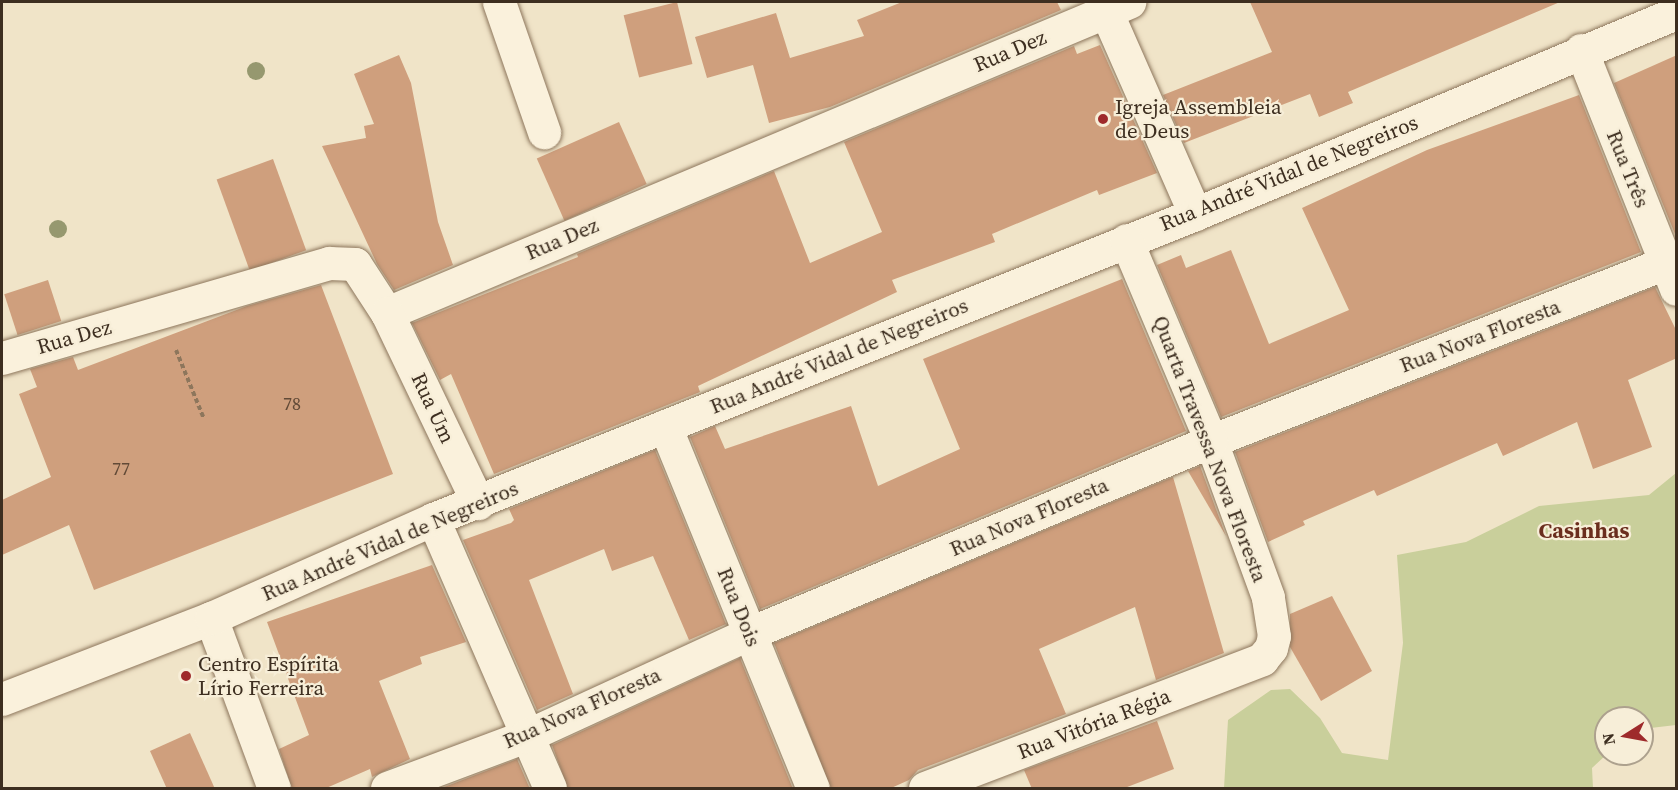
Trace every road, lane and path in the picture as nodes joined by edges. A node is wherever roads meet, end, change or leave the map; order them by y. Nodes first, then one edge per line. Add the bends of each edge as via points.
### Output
1 (499, 2) edge
2 (1118, 6) edge
3 (1677, 13) edge
4 (1581, 50) junction
5 (544, 132) dead end
6 (1195, 214) junction
7 (1126, 240) junction
8 (1673, 270) edge
9 (160, 312) junction
10 (387, 313) junction
11 (2, 358) edge
12 (204, 419) dead end
13 (665, 426) junction
14 (1211, 441) junction
15 (478, 503) junction
16 (433, 519) junction
17 (211, 618) junction
18 (750, 633) junction
19 (1262, 659) joint
20 (2, 699) edge
21 (526, 735) junction
22 (274, 789) edge
23 (387, 789) edge
24 (550, 789) edge
25 (813, 789) edge
26 (925, 789) edge

1 - 5 street
2 - 6 street
2 - 10 street, Rua Dez
3 - 4 street, Rua André Vidal de Negreiros
4 - 6 street, Rua André Vidal de Negreiros
4 - 8 street, Rua Três
6 - 7 street, Rua André Vidal de Negreiros
7 - 13 street, Rua André Vidal de Negreiros
7 - 14 street, Quarta Travessa Nova Floresta
8 - 14 street, Rua Nova Floresta
9 - 10 street, Rua Dez via 329,263 355,264
9 - 11 street, Rua Dez
9 - 12 path
10 - 15 street, Rua Um
13 - 15 street, Rua André Vidal de Negreiros
13 - 18 street, Rua Dois
14 - 18 street, Rua Nova Floresta
14 - 19 street, Quarta Travessa Nova Floresta via 1268,597 1274,636
15 - 16 street, Rua André Vidal de Negreiros
16 - 17 street, Rua André Vidal de Negreiros
16 - 21 street
17 - 20 street, Rua André Vidal de Negreiros
17 - 22 street
18 - 21 street, Rua Nova Floresta
18 - 25 street, Rua Dois
19 - 26 street, Rua Vitória Régia
21 - 23 street, Rua Nova Floresta
21 - 24 street

